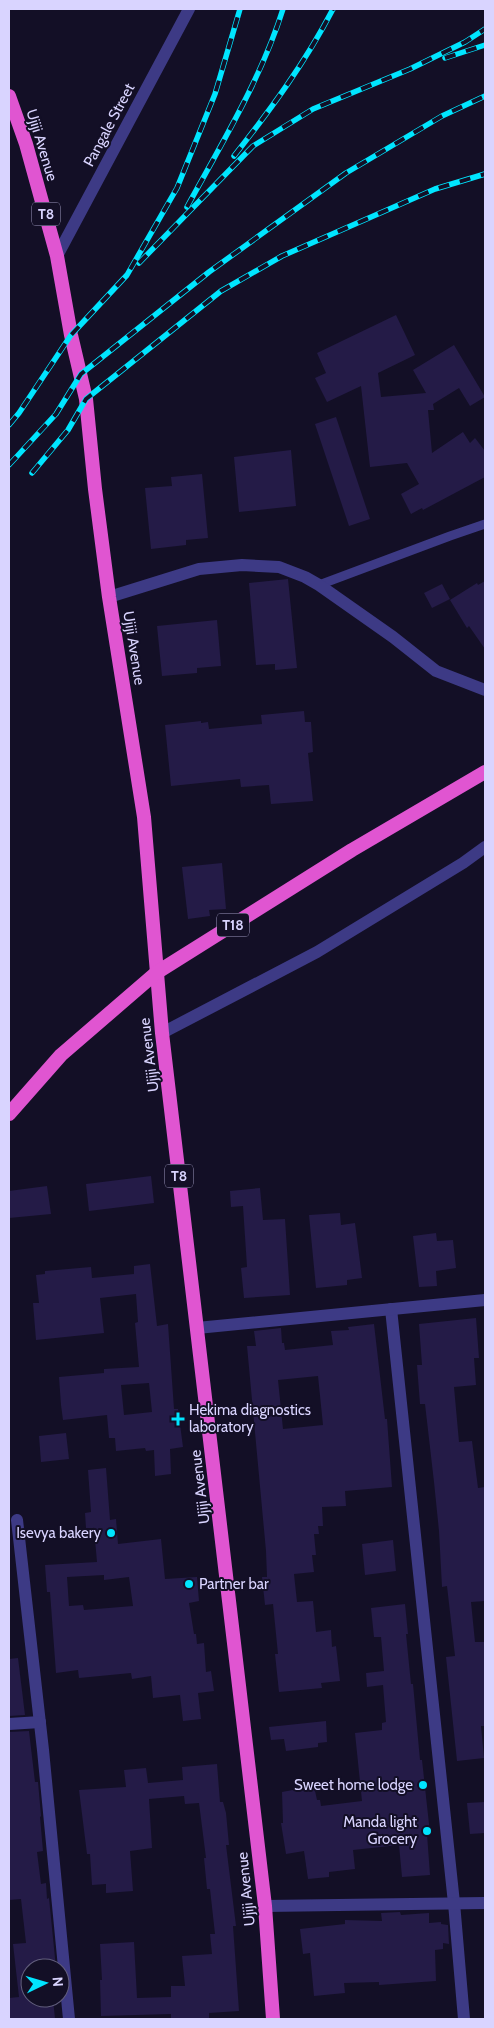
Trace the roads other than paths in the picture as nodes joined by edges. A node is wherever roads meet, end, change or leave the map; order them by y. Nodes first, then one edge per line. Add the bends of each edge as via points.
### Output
1 (189, 9) edge
2 (9, 96) edge
3 (57, 256) junction
4 (485, 524) edge
5 (318, 585) junction
6 (109, 597) junction
7 (485, 690) edge
8 (485, 772) edge
9 (485, 847) edge
10 (156, 974) junction
11 (162, 1032) junction
12 (9, 1114) edge
13 (485, 1300) edge
14 (391, 1309) junction
15 (197, 1328) junction
16 (17, 1520) dead end
17 (40, 1722) junction
18 (9, 1724) edge
19 (454, 1903) junction
20 (485, 1903) edge
21 (265, 1906) junction
22 (69, 2019) edge
23 (273, 2019) edge
24 (464, 2019) edge

1 - 3 street, Pangale Street
2 - 3 highway, Ujiji Avenue / T8
3 - 6 highway, Ujiji Avenue / T8 via 86,399
4 - 5 lane
5 - 6 street via 279,567 242,564 199,568
5 - 7 street via 436,671
6 - 10 highway, Ujiji Avenue / T8 via 144,816
8 - 10 highway, T18 via 352,850
9 - 11 street via 317,952
10 - 11 highway, Ujiji Avenue / T8
10 - 12 highway, T18 via 61,1055
11 - 15 highway, Ujiji Avenue / T8
13 - 14 street
14 - 15 street
14 - 19 street
15 - 21 highway, Ujiji Avenue / T8
16 - 17 street
17 - 18 street
17 - 22 street
19 - 20 street
19 - 21 street
19 - 24 street
21 - 23 highway, Ujiji Avenue / T8

